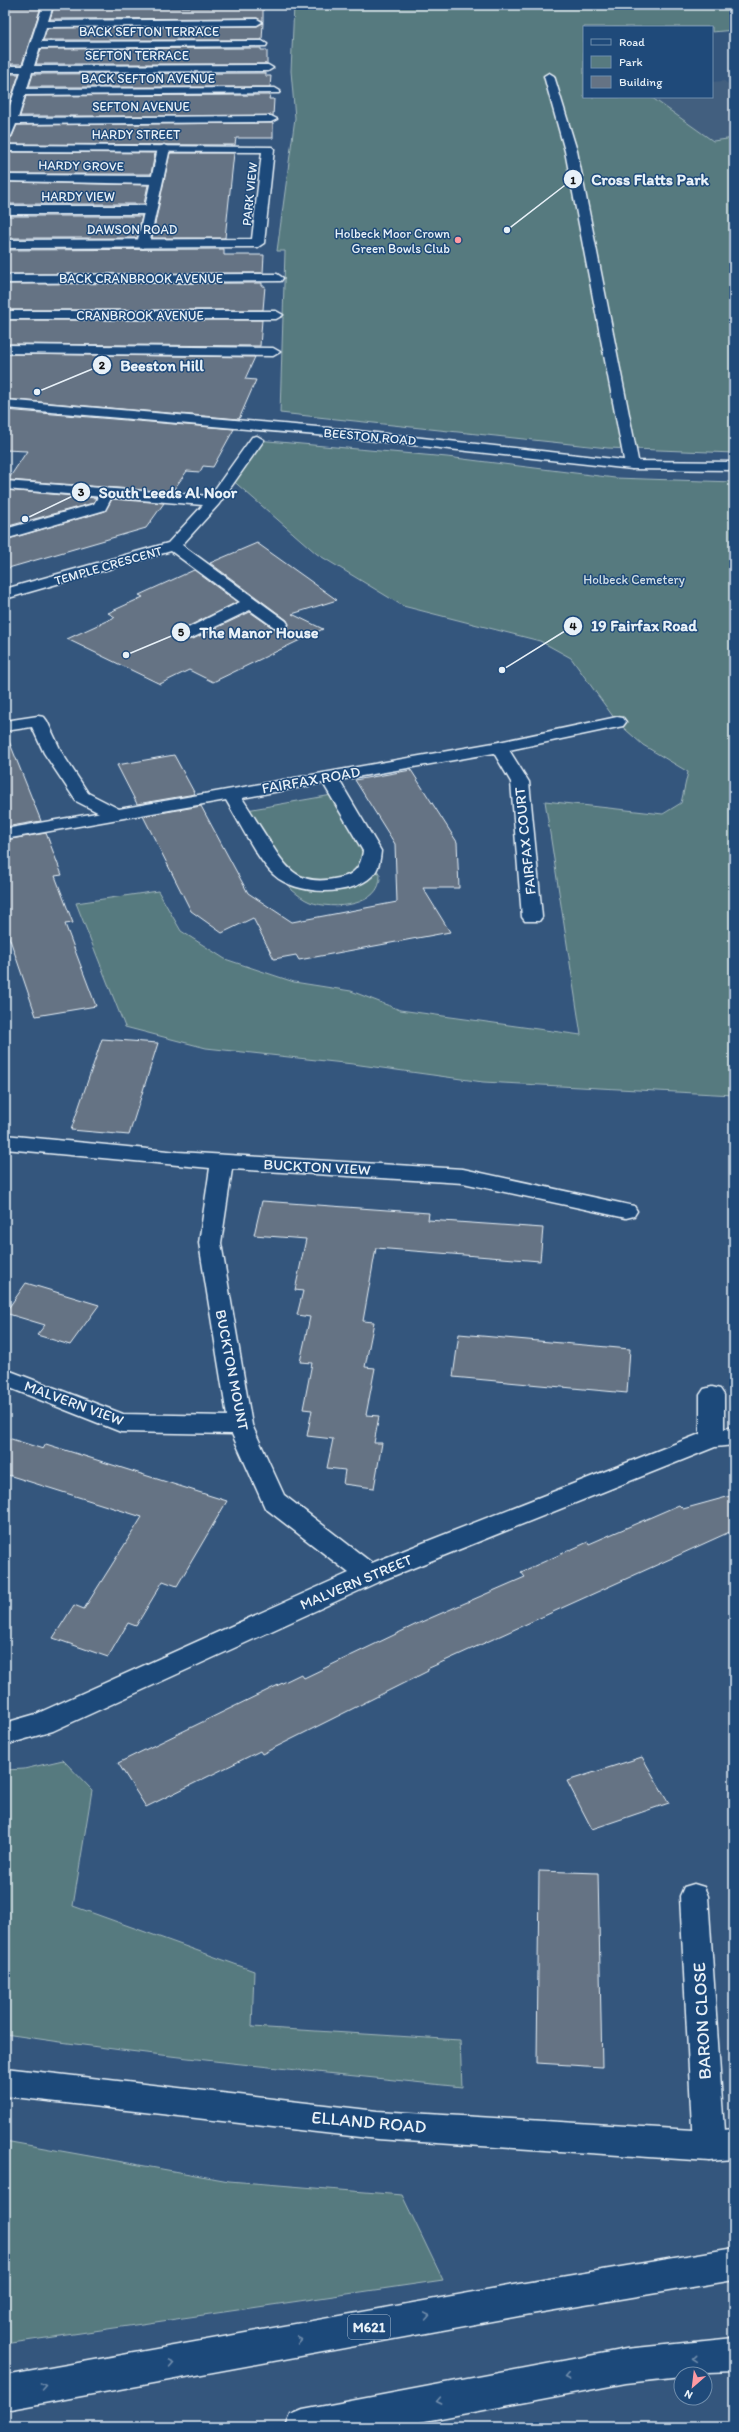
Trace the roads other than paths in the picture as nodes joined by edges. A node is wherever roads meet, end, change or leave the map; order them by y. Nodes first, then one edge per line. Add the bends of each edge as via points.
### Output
1 (48, 5) edge
2 (257, 22) dead end
3 (42, 24) junction
4 (262, 44) dead end
5 (35, 45) junction
6 (268, 68) dead end
7 (5, 69) edge
8 (27, 69) junction
9 (549, 76) dead end
10 (275, 91) dead end
11 (20, 92) junction
12 (271, 120) dead end
13 (11, 121) junction
14 (5, 139) edge
15 (5, 148) edge
16 (164, 148) junction
17 (268, 148) joint
18 (5, 178) edge
19 (157, 180) junction
20 (5, 210) edge
21 (151, 210) junction
22 (258, 243) joint
23 (5, 244) edge
24 (143, 244) junction
25 (277, 278) dead end
26 (5, 279) edge
27 (5, 315) edge
28 (276, 315) dead end
29 (5, 349) edge
30 (273, 352) dead end
31 (5, 404) edge
32 (257, 440) dead end
33 (632, 465) junction
34 (734, 466) edge
35 (5, 485) edge
36 (107, 493) junction
37 (214, 501) junction
38 (5, 534) edge
39 (173, 546) junction
40 (5, 594) edge
41 (251, 603) junction
42 (280, 624) dead end
43 (186, 635) dead end
44 (617, 722) dead end
45 (5, 726) edge
46 (499, 747) junction
47 (328, 777) junction
48 (231, 794) junction
49 (115, 814) junction
50 (5, 834) edge
51 (532, 917) dead end
52 (5, 1142) edge
53 (222, 1162) junction
54 (626, 1211) dead end
55 (5, 1377) edge
56 (712, 1395) dead end
57 (240, 1425) junction
58 (723, 1438) edge
59 (369, 1575) junction
60 (5, 1734) edge
61 (694, 1896) dead end
62 (5, 2082) edge
63 (722, 2145) edge
64 (734, 2264) edge
65 (734, 2355) edge
66 (5, 2393) edge
67 (303, 2427) edge

1 - 3 main road
2 - 3 main road
3 - 5 main road
4 - 5 main road, BACK SEFTON TERRACE
5 - 8 main road
6 - 8 main road, SEFTON TERRACE
7 - 8 main road, SEFTON TERRACE
8 - 11 main road
9 - 33 main road via 576,174
10 - 11 main road, BACK SEFTON AVENUE
11 - 13 main road
12 - 13 main road, SEFTON AVENUE
13 - 14 main road
15 - 16 main road, HARDY STREET
16 - 17 main road, HARDY STREET
16 - 19 main road
17 - 22 main road, PARK VIEW
18 - 19 main road, HARDY GROVE
19 - 21 main road
20 - 21 main road, HARDY VIEW
21 - 24 main road
22 - 24 main road, DAWSON ROAD
23 - 24 main road, DAWSON ROAD
25 - 26 main road, BACK CRANBROOK AVENUE
27 - 28 main road, CRANBROOK AVENUE
29 - 30 main road
31 - 33 main road, BEESTON ROAD via 340,433
32 - 37 main road, TEMPLE CRESCENT
33 - 34 main road, BEESTON ROAD
35 - 36 main road
36 - 37 main road
36 - 38 main road via 100,507
37 - 39 main road, TEMPLE CRESCENT
39 - 40 main road, TEMPLE CRESCENT
39 - 41 main road
41 - 42 main road
41 - 43 main road
44 - 46 main road, FAIRFAX ROAD
45 - 49 main road via 38,721 53,753 82,797
46 - 47 main road, FAIRFAX ROAD
46 - 51 main road, FAIRFAX COURT via 520,782
47 - 48 main road, FAIRFAX ROAD
47 - 48 main road via 372,851 373,860 368,870 345,883 312,885 284,876 276,868
48 - 49 main road, FAIRFAX ROAD
49 - 50 main road, FAIRFAX ROAD
52 - 53 main road, BUCKTON VIEW
53 - 54 main road, BUCKTON VIEW via 463,1176
53 - 57 main road, BUCKTON MOUNT via 210,1243
55 - 57 main road, MALVERN VIEW via 121,1423
56 - 58 main road, MALVERN STREET
57 - 59 main road, BUCKTON MOUNT via 274,1501
58 - 59 main road, MALVERN STREET
59 - 60 main road, MALVERN STREET via 42,1723
61 - 63 main road, BARON CLOSE
62 - 63 main road, ELLAND ROAD via 377,2125
66 -> 64 main road, M621 via 519,2300
65 -> 67 main road via 626,2366

